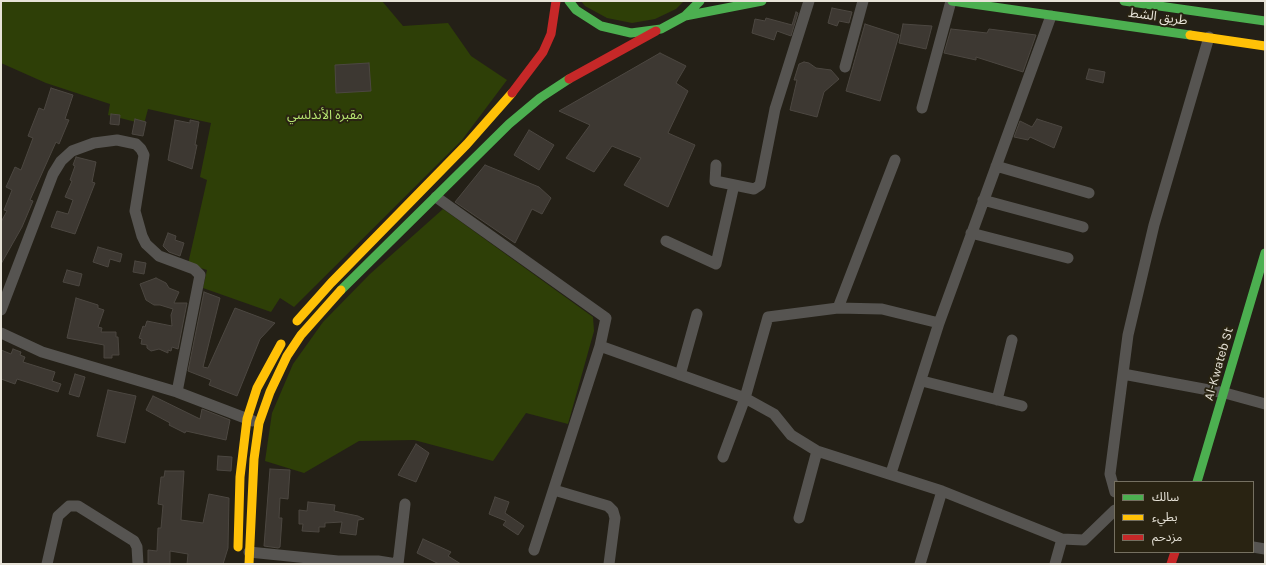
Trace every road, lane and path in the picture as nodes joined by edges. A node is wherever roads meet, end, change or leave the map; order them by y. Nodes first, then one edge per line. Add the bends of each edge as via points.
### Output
1 (556, 1) edge
2 (569, 1) edge
3 (700, 1) edge
4 (762, 1) edge
5 (809, 1) edge
6 (863, 1) edge
7 (951, 1) edge
8 (1124, 1) edge
9 (685, 16) junction
10 (1051, 16) junction
11 (1265, 21) edge
12 (661, 29) junction
13 (1209, 37) junction
14 (1265, 46) edge
15 (845, 67) dead end
16 (922, 108) dead end
17 (895, 160) dead end
18 (716, 165) dead end
19 (996, 166) junction
20 (734, 185) junction
21 (1089, 193) dead end
22 (436, 197) junction
23 (983, 200) junction
24 (1083, 227) dead end
25 (971, 234) junction
26 (666, 241) dead end
27 (1265, 253) edge
28 (1068, 258) dead end
29 (331, 283) junction
30 (338, 294) junction
31 (838, 308) junction
32 (1, 310) edge
33 (697, 314) dead end
34 (939, 323) junction
35 (292, 327) dead end
36 (1, 333) edge
37 (285, 338) dead end
38 (1012, 340) dead end
39 (600, 346) junction
40 (1123, 374) junction
41 (680, 375) junction
42 (922, 381) junction
43 (177, 392) junction
44 (1224, 393) junction
45 (745, 398) junction
46 (997, 400) junction
47 (1265, 404) edge
48 (1022, 406) dead end
49 (247, 419) junction
50 (259, 423) junction
51 (817, 451) junction
52 (723, 457) dead end
53 (891, 473) junction
54 (1197, 481) edge
55 (1114, 488) edge
56 (554, 490) junction
57 (942, 490) junction
58 (405, 504) dead end
59 (1114, 511) edge
60 (799, 518) dead end
61 (1062, 539) junction
62 (1254, 547) edge
63 (1265, 549) edge
64 (534, 550) dead end
65 (249, 552) junction
66 (1175, 553) edge
67 (238, 556) dead end
68 (47, 564) edge
69 (138, 564) edge
70 (248, 564) edge
71 (398, 564) edge
72 (609, 564) edge
73 (920, 564) edge
74 (1055, 564) edge
75 (1172, 564) edge

1 - 29 main road via 551,34 532,68 467,144
2 - 12 main road via 576,10 601,26 631,33
3 - 9 main road
4 - 9 main road
5 - 20 street via 775,109 760,185 754,189
6 - 15 street
7 - 10 main road, طريق الشط
7 - 16 street
8 - 11 main road, طريق الشط
9 - 12 main road
10 - 13 main road, طريق الشط
10 - 19 street
12 - 22 main road via 573,76 540,98 477,154
13 - 14 main road, طريق الشط
13 - 40 street via 1154,225 1128,335
17 - 31 street
18 - 20 street via 715,181
19 - 21 street
19 - 23 street
20 - 26 street via 716,264
22 - 30 main road
22 - 39 street via 604,316 606,320
23 - 24 street
23 - 25 street
25 - 28 street
25 - 34 street
27 - 44 main road, Al-Kwateb St
29 - 30 main road
29 - 35 main road
30 - 50 main road via 301,335 287,356
31 - 34 street via 882,309
31 - 45 street via 770,316 766,319
32 - 43 street via 61,161 72,151 94,143 117,140 136,144 144,155 135,211 138,228 146,244 159,256 197,271 201,278
33 - 41 street
34 - 42 street
36 - 43 street via 42,352
37 - 49 main road via 258,388
38 - 46 street
39 - 41 street
39 - 56 street
40 - 44 street
40 - 55 street via 1110,474
41 - 45 street
42 - 46 street
42 - 53 street
43 - 49 street
44 - 47 street
44 - 54 main road, Al-Kwateb St
45 - 51 street via 774,414 791,435
45 - 52 street
46 - 48 street
49 - 50 street
49 - 67 main road via 240,477
50 - 65 main road via 254,459
51 - 53 street
51 - 60 street
53 - 57 street
56 - 64 street
56 - 72 street via 608,506 613,511 615,518
57 - 61 street
57 - 73 street
58 - 71 street
59 - 61 street via 1084,540
61 - 74 street
62 - 63 street
65 - 70 main road
65 - 71 street
66 - 75 main road
68 - 69 street via 58,516 69,506 78,506 134,541

